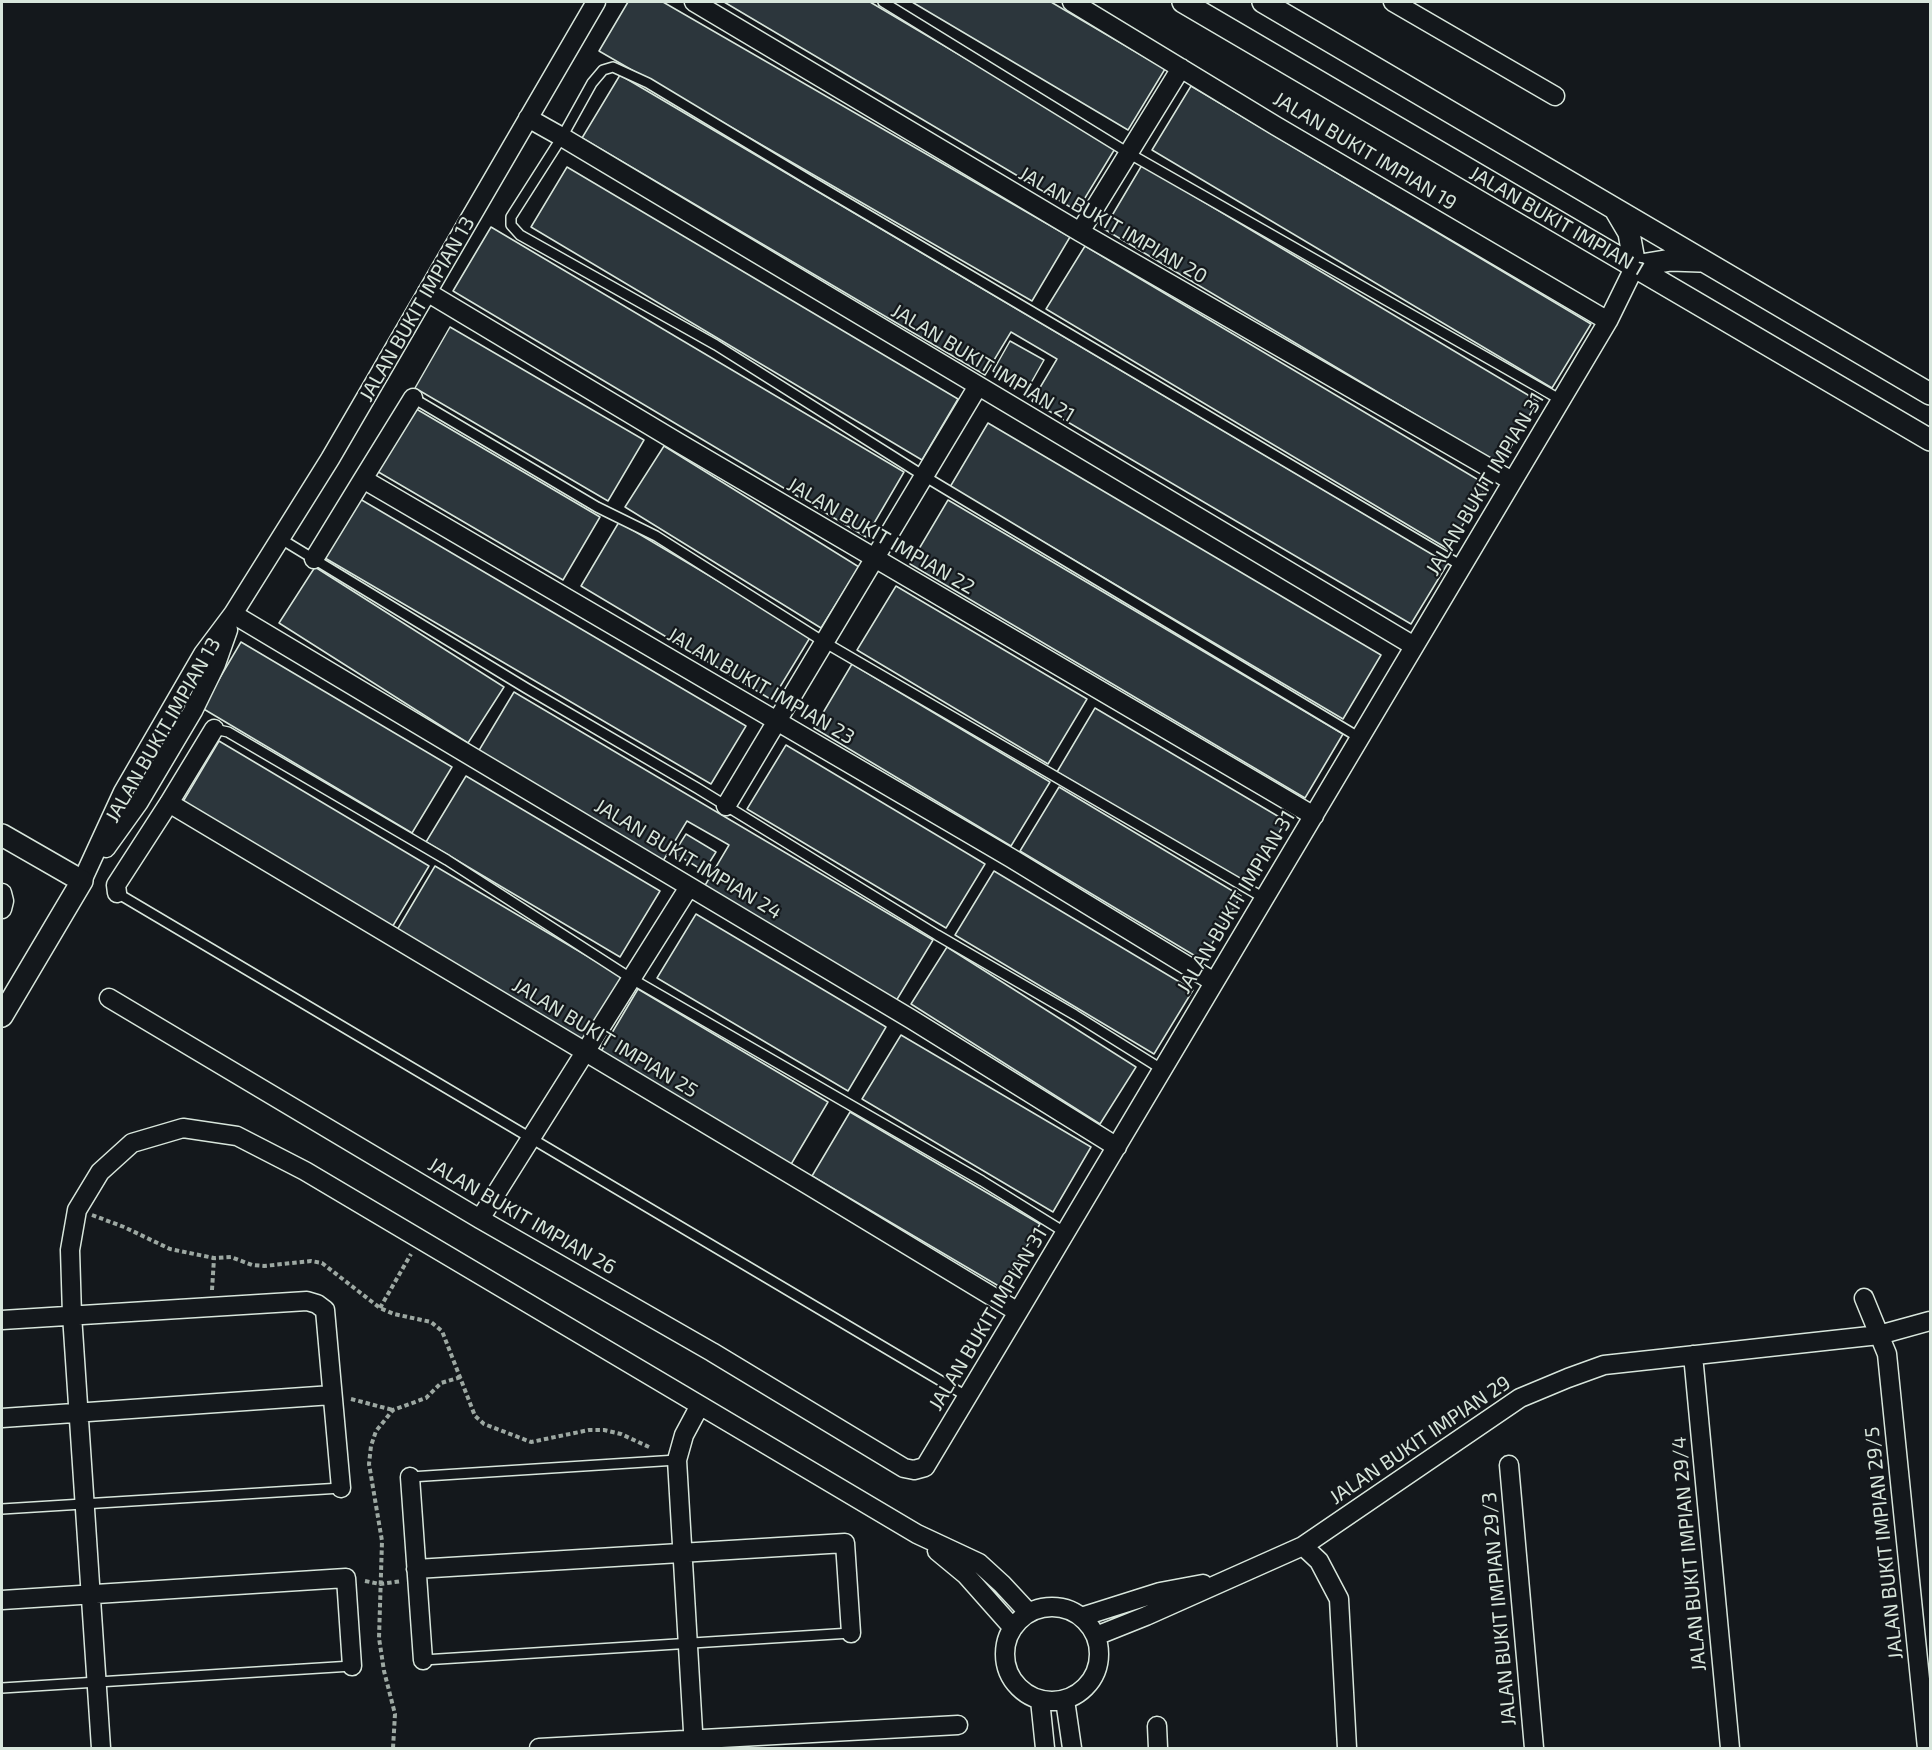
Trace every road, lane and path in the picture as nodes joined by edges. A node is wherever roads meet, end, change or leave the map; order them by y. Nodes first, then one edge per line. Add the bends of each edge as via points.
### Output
1 (596, 2) edge
2 (694, 2) edge
3 (883, 2) edge
4 (1072, 2) edge
5 (1183, 2) edge
6 (1263, 2) edge
7 (1393, 2) edge
8 (1181, 68) junction
9 (1555, 96) dead end
10 (528, 118) junction
11 (562, 136) junction
12 (1130, 154) junction
13 (1616, 209) junction
14 (1080, 232) junction
15 (1704, 262) junction
16 (1635, 266) junction
17 (427, 292) junction
18 (1608, 321) junction
19 (978, 386) junction
20 (1930, 394) edge
21 (413, 398) joint
22 (1561, 400) junction
23 (1930, 440) edge
24 (924, 476) junction
25 (363, 479) junction
26 (1512, 481) junction
27 (281, 539) junction
28 (874, 558) junction
29 (314, 559) junction
30 (1462, 566) junction
31 (233, 614) junction
32 (824, 642) junction
33 (1414, 646) junction
34 (777, 722) junction
35 (214, 729) joint
36 (1360, 738) junction
37 (169, 804) junction
38 (726, 806) junction
39 (1314, 816) junction
40 (2, 835) edge
41 (82, 881) junction
42 (690, 887) junction
43 (2, 893) edge
44 (117, 893) joint
45 (1264, 898) junction
46 (2, 909) edge
47 (632, 979) junction
48 (1214, 982) junction
49 (109, 998) dead end
50 (2, 1016) edge
51 (586, 1053) junction
52 (1163, 1070) junction
53 (532, 1138) junction
54 (1117, 1147) junction
55 (77, 1210) junction
56 (480, 1219) junction
57 (1066, 1233) junction
58 (420, 1239) junction
59 (214, 1258) junction
60 (1864, 1298) dead end
61 (213, 1306) junction
62 (380, 1308) junction
63 (1018, 1312) junction
64 (72, 1315) junction
65 (2, 1320) edge
66 (1930, 1321) edge
67 (1879, 1335) junction
68 (1693, 1355) junction
69 (461, 1377) junction
70 (332, 1395) junction
71 (968, 1397) junction
72 (699, 1407) junction
73 (393, 1410) junction
74 (78, 1413) junction
75 (2, 1418) edge
76 (678, 1460) junction
77 (1509, 1465) dead end
78 (914, 1470) joint
79 (410, 1477) joint
80 (340, 1488) joint
81 (85, 1504) junction
82 (2, 1509) edge
83 (917, 1534) junction
84 (1303, 1546) junction
85 (683, 1553) junction
86 (417, 1574) junction
87 (346, 1578) junction
88 (1228, 1580) junction
89 (380, 1584) junction
90 (91, 1595) junction
91 (2, 1600) edge
92 (1029, 1613) junction
93 (1081, 1617) junction
94 (1013, 1628) junction
95 (851, 1633) joint
96 (1096, 1636) junction
97 (688, 1643) junction
98 (423, 1660) joint
99 (352, 1666) joint
100 (97, 1682) junction
101 (2, 1688) edge
102 (1040, 1700) junction
103 (1065, 1700) junction
104 (958, 1725) dead end
105 (1157, 1726) dead end
106 (694, 1744) edge
107 (101, 1749) edge
108 (393, 1749) edge
109 (539, 1749) edge
110 (1045, 1749) edge
111 (1072, 1749) edge
112 (1158, 1749) edge
113 (1347, 1749) edge
114 (1534, 1749) edge
115 (1730, 1749) edge
116 (1927, 1749) edge

1 - 10 street, JALAN BUKIT IMPIAN 13
2 - 14 street, JALAN BUKIT IMPIAN 20
3 - 12 lane
4 - 8 street, JALAN BUKIT IMPIAN 19
5 - 16 street, JALAN BUKIT IMPIAN 1
6 - 13 street, JALAN BUKIT IMPIAN 1
7 - 9 street
8 - 12 street
8 - 18 street, JALAN BUKIT IMPIAN 19
10 - 11 street, JALAN BUKIT IMPIAN 21
10 - 17 street, JALAN BUKIT IMPIAN 13
11 - 19 street, JALAN BUKIT IMPIAN 21
11 - 24 lane via 511,217 520,235 716,345
11 - 30 lane via 603,70 613,67 648,83
12 - 14 street
12 - 22 lane
13 - 15 street, JALAN BUKIT IMPIAN 1
13 - 16 street via 1629,233
14 - 26 street, JALAN BUKIT IMPIAN 20
15 - 16 street via 1671,260
15 - 20 street, JALAN BUKIT IMPIAN 1
16 - 18 street
16 - 23 street, JALAN BUKIT IMPIAN 1
17 - 27 street, JALAN BUKIT IMPIAN 13
17 - 28 street, JALAN BUKIT IMPIAN 22
18 - 22 street, JALAN BUKIT IMPIAN 31
19 - 24 street
19 - 33 street, JALAN BUKIT IMPIAN 21
21 - 25 street
21 - 32 lane via 597,507 656,536
22 - 26 street, JALAN BUKIT IMPIAN 31
24 - 28 street
24 - 36 lane
25 - 29 street
25 - 34 street, JALAN BUKIT IMPIAN 23
26 - 30 street, JALAN BUKIT IMPIAN 31
27 - 29 lane
27 - 31 street, JALAN BUKIT IMPIAN 13
28 - 32 street
28 - 39 street, JALAN BUKIT IMPIAN 22
29 - 38 lane
30 - 33 street, JALAN BUKIT IMPIAN 31
31 - 41 street, JALAN BUKIT IMPIAN 13 via 216,664 193,711 139,802
31 - 42 street, JALAN BUKIT IMPIAN 24
32 - 34 street
32 - 45 lane
33 - 36 street, JALAN BUKIT IMPIAN 31
34 - 38 street
34 - 48 street, JALAN BUKIT IMPIAN 23
35 - 37 street
35 - 47 lane via 228,732 447,860
36 - 39 street, JALAN BUKIT IMPIAN 31
37 - 44 street via 116,885
37 - 51 street, JALAN BUKIT IMPIAN 25
38 - 52 lane
39 - 45 street, JALAN BUKIT IMPIAN 31
40 - 41 street
41 - 50 street, JALAN BUKIT IMPIAN 13
42 - 47 street
42 - 54 street, JALAN BUKIT IMPIAN 24
43 - 46 street
44 - 53 lane
45 - 48 street, JALAN BUKIT IMPIAN 31
47 - 51 street
47 - 57 lane
48 - 52 street, JALAN BUKIT IMPIAN 31
49 - 56 street, JALAN BUKIT IMPIAN 26
51 - 53 street
51 - 63 street, JALAN BUKIT IMPIAN 25
52 - 54 street, JALAN BUKIT IMPIAN 31
53 - 56 street
53 - 71 lane
54 - 57 street, JALAN BUKIT IMPIAN 31
55 - 58 street via 99,1172 132,1143 183,1128 237,1137 305,1171
55 - 59 path via 170,1249
55 - 64 street via 70,1250
56 - 78 street, JALAN BUKIT IMPIAN 26 via 904,1468
57 - 63 street, JALAN BUKIT IMPIAN 31
58 - 62 path
58 - 72 street
59 - 61 path
59 - 62 path via 231,1257 264,1266 322,1263
60 - 67 street, JALAN BUKIT IMPIAN 29/5
61 - 64 street
61 - 70 street via 308,1301 317,1304 325,1310
62 - 69 path via 431,1323 442,1331
63 - 71 street, JALAN BUKIT IMPIAN 31
64 - 65 street
64 - 74 street
66 - 67 street, JALAN BUKIT IMPIAN 29
67 - 68 street, JALAN BUKIT IMPIAN 29
67 - 116 street, JALAN BUKIT IMPIAN 29/5 via 1887,1354
68 - 84 street, JALAN BUKIT IMPIAN 29 via 1604,1365 1520,1398
68 - 115 street, JALAN BUKIT IMPIAN 29/4
69 - 73 path via 441,1383 426,1398
69 - 76 path via 475,1416 484,1424 531,1442 589,1430 604,1431 621,1434
70 - 73 path
70 - 74 street
70 - 80 street
71 - 78 street, JALAN BUKIT IMPIAN 31 via 924,1467
72 - 76 street via 684,1435
72 - 83 street
73 - 89 path via 376,1431 369,1464 381,1541
74 - 75 street
74 - 81 street
76 - 79 lane
76 - 85 street
77 - 114 street, JALAN BUKIT IMPIAN 29/3
79 - 86 street
80 - 81 lane
81 - 82 lane
81 - 90 street
83 - 92 street via 979,1563
83 - 94 street via 966,1575
84 - 88 street, JALAN BUKIT IMPIAN 29
84 - 113 street via 1319,1561 1339,1599
85 - 86 street
85 - 95 street via 845,1543
85 - 97 street
86 - 89 path
86 - 98 street
87 - 89 path
87 - 90 street
87 - 99 street
88 - 93 street, JALAN BUKIT IMPIAN 29 via 1160,1592
88 - 96 street, JALAN BUKIT IMPIAN 29
89 - 108 path via 379,1638 395,1714
90 - 91 street
90 - 100 street
92 - 93 street via 1050,1607
92 - 94 street
93 - 96 street
94 - 102 street via 1005,1656 1008,1671 1026,1694
95 - 97 lane
96 - 103 street via 1098,1668 1080,1693
97 - 98 lane
97 - 106 street
99 - 100 lane
100 - 101 lane
100 - 107 street
102 - 103 street
102 - 110 street
103 - 111 street
104 - 106 street
105 - 112 street
106 - 109 street

